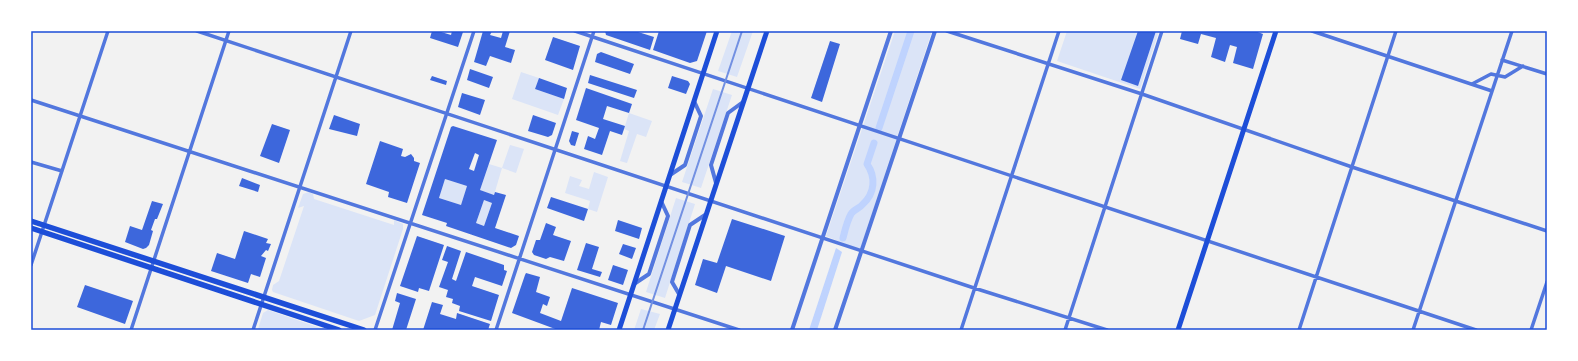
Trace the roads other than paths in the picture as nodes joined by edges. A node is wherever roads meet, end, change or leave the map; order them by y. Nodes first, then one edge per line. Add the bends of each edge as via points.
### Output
1 (108, 31) edge
2 (197, 31) edge
3 (229, 31) edge
4 (351, 31) edge
5 (474, 31) edge
6 (575, 31) edge
7 (594, 31) edge
8 (717, 31) edge
9 (767, 31) edge
10 (891, 31) edge
11 (935, 31) edge
12 (947, 31) edge
13 (1059, 31) edge
14 (1162, 31) edge
15 (1276, 31) edge
16 (1312, 31) edge
17 (1396, 31) edge
18 (1512, 31) edge
19 (592, 37) junction
20 (226, 41) junction
21 (1388, 55) junction
22 (1502, 60) junction
23 (1048, 63) junction
24 (1523, 66) junction
25 (702, 74) junction
26 (1547, 74) edge
27 (1497, 75) junction
28 (336, 77) junction
29 (1472, 84) junction
30 (747, 89) junction
31 (1492, 91) junction
32 (1142, 94) junction
33 (31, 100) edge
34 (694, 101) junction
35 (743, 102) junction
36 (447, 114) junction
37 (81, 116) junction
38 (859, 126) junction
39 (1243, 130) junction
40 (899, 139) junction
41 (555, 148) junction
42 (190, 151) junction
43 (31, 162) edge
44 (1352, 167) junction
45 (62, 171) junction
46 (670, 175) junction
47 (1011, 176) junction
48 (716, 183) junction
49 (666, 186) junction
50 (300, 187) junction
51 (661, 200) junction
52 (710, 200) junction
53 (1456, 200) junction
54 (1105, 207) junction
55 (705, 215) junction
56 (31, 221) edge
57 (411, 223) junction
58 (44, 225) junction
59 (31, 228) edge
60 (42, 231) junction
61 (1547, 231) edge
62 (822, 238) junction
63 (1207, 241) junction
64 (862, 250) junction
65 (519, 259) junction
66 (154, 261) junction
67 (31, 265) edge
68 (151, 268) junction
69 (1316, 277) junction
70 (1547, 282) edge
71 (634, 285) junction
72 (974, 288) junction
73 (679, 294) junction
74 (630, 295) junction
75 (264, 297) junction
76 (261, 304) junction
77 (675, 309) junction
78 (1420, 311) junction
79 (1069, 318) junction
80 (131, 330) edge
81 (253, 330) edge
82 (339, 330) edge
83 (364, 330) edge
84 (375, 330) edge
85 (496, 330) edge
86 (619, 330) edge
87 (668, 330) edge
88 (739, 330) edge
89 (792, 330) edge
90 (835, 330) edge
91 (961, 330) edge
92 (1065, 330) edge
93 (1107, 330) edge
94 (1178, 330) edge
95 (1298, 330) edge
96 (1414, 330) edge
97 (1476, 330) edge
98 (1531, 330) edge

1 - 37 street
2 - 20 street
3 - 20 street
4 - 28 street
5 - 36 street
6 - 19 street
7 - 19 street
8 - 25 main road
9 - 30 main road
10 - 38 street
11 - 40 street
12 - 23 street
13 - 23 street
14 - 32 street
15 - 39 main road
16 - 21 street
17 - 21 street
18 - 22 street
19 - 25 street
19 - 41 street
20 - 28 street
20 - 42 street
21 - 29 street
21 - 44 street
22 - 24 street
22 - 27 street
23 - 32 street
23 - 47 street
24 - 26 street
24 - 27 street via 1505,77
25 - 30 street
25 - 34 main road
27 - 29 street via 1491,74
27 - 31 street
28 - 36 street
28 - 50 street
29 - 31 street
30 - 35 main road
30 - 38 street
31 - 53 street
32 - 39 street
32 - 54 street
33 - 37 street
34 - 46 main road
34 - 46 street via 701,116 685,165
35 - 48 main road
35 - 48 street via 728,113 711,165
36 - 41 street
36 - 57 street
37 - 42 street
37 - 45 street
38 - 40 street
38 - 62 street
39 - 44 street
39 - 63 main road
40 - 47 street
40 - 64 street
41 - 49 street
41 - 65 street
42 - 50 street
42 - 66 street
43 - 45 street
44 - 53 street
44 - 69 street
45 - 58 street
46 - 49 main road
47 - 54 street
47 - 72 street
48 - 52 main road
49 - 51 main road
49 - 52 street
50 - 57 street
50 - 75 street
51 - 71 main road
51 - 71 street via 668,216 649,274
52 - 55 main road
52 - 62 street
53 - 61 street
53 - 78 street
54 - 63 street
54 - 79 street
55 - 73 main road
55 - 73 street via 690,225 672,282
56 - 58 main road
57 - 65 street
57 - 84 street
58 - 60 street
58 - 66 main road
59 - 60 main road
60 - 67 street
60 - 68 main road
62 - 64 street
62 - 89 street
63 - 69 street
63 - 94 main road
64 - 72 street
64 - 90 street
65 - 74 street
65 - 85 street
66 - 68 street
66 - 75 main road
68 - 76 main road
68 - 80 street
69 - 78 street
69 - 95 street
70 - 98 street
71 - 74 main road
72 - 79 street
72 - 91 street
73 - 77 main road
74 - 77 street
74 - 86 main road
75 - 76 street
75 - 83 main road
76 - 81 street
76 - 82 main road
77 - 87 main road
77 - 88 street
78 - 96 street
78 - 97 street
79 - 92 street
79 - 93 street

